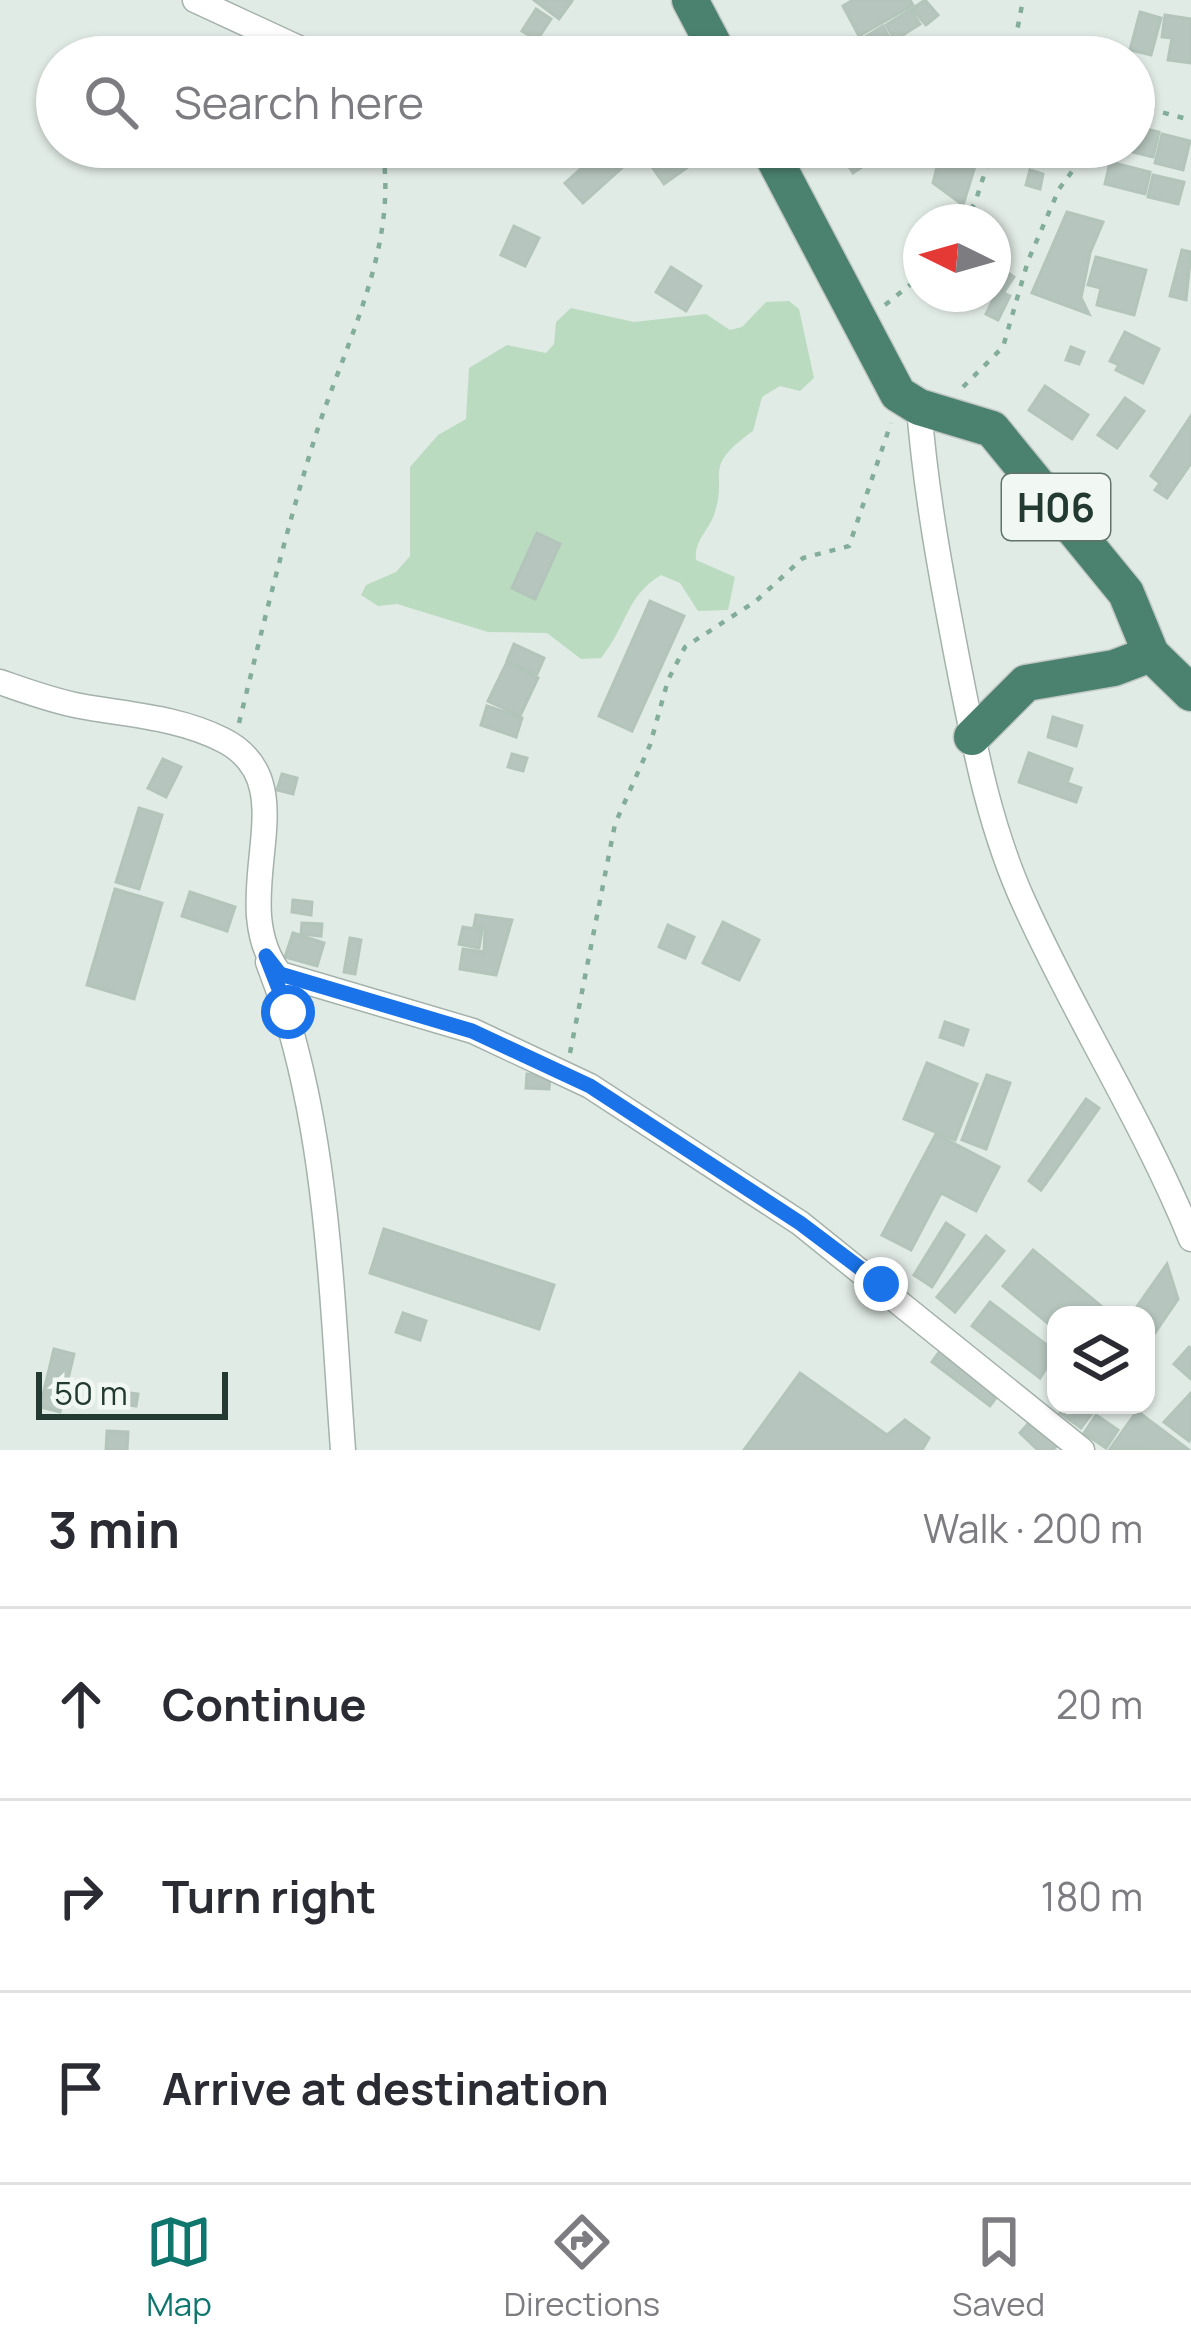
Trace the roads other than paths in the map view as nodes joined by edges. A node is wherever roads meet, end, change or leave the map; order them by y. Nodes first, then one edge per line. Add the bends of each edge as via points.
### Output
1 (195, 0) edge
2 (690, 0) edge
3 (273, 36) edge
4 (709, 36) edge
5 (779, 168) edge
6 (919, 405) junction
7 (1151, 654) junction
8 (0, 682) edge
9 (1191, 694) edge
10 (972, 737) junction
11 (266, 956) junction
12 (1191, 1239) edge
13 (343, 1450) edge
14 (1082, 1450) edge

1 - 3 street
2 - 4 highway
5 - 6 highway via 860,322
6 - 7 highway, H06 via 992,429 1126,593
6 - 10 street via 928,521
7 - 9 highway, H06
7 - 10 highway via 1026,683
8 - 11 street via 74,705 176,722 227,742 260,771 267,791 257,889
10 - 12 street via 1025,905
11 - 13 street via 288,1012 326,1215
11 - 14 street via 280,974 406,1008 566,1073 800,1223

